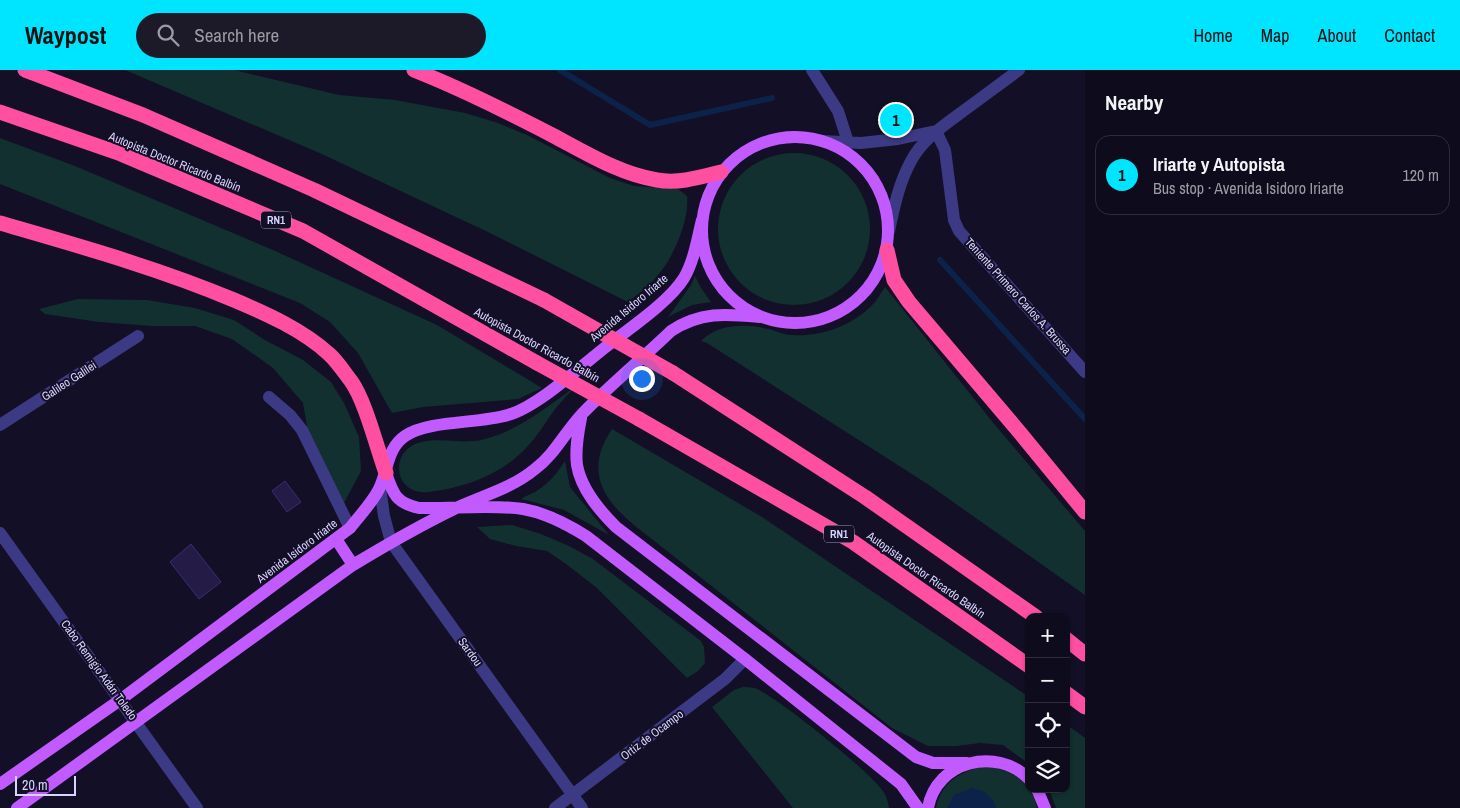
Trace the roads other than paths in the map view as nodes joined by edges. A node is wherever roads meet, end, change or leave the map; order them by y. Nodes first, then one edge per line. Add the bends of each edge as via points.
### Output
1 (25, 70) edge
2 (414, 70) edge
3 (812, 70) edge
4 (1019, 70) edge
5 (0, 112) edge
6 (936, 131) junction
7 (822, 140) junction
8 (848, 142) junction
9 (721, 172) junction
10 (702, 220) junction
11 (0, 223) edge
12 (889, 231) junction
13 (887, 250) junction
14 (761, 316) junction
15 (138, 336) dead end
16 (1085, 372) edge
17 (269, 397) dead end
18 (581, 415) junction
19 (0, 426) edge
20 (386, 473) junction
21 (380, 487) junction
22 (455, 509) junction
23 (1085, 512) edge
24 (350, 528) junction
25 (0, 533) edge
26 (336, 539) junction
27 (391, 542) junction
28 (354, 565) junction
29 (1030, 613) edge
30 (1070, 642) edge
31 (1085, 654) edge
32 (745, 659) junction
33 (1025, 663) edge
34 (1070, 696) edge
35 (120, 700) junction
36 (1085, 707) edge
37 (136, 722) junction
38 (967, 763) junction
39 (1025, 775) edge
40 (0, 784) edge
41 (1038, 793) edge
42 (573, 795) junction
43 (17, 808) edge
44 (197, 808) edge
45 (555, 808) edge
46 (582, 808) edge
47 (918, 808) edge
48 (928, 808) edge
49 (1044, 808) edge

1 - 29 highway, bridge via 143,115 305,186 544,300 673,373 864,497
2 - 9 highway via 488,102 635,176 659,181 689,180
3 - 8 street via 838,111
4 - 6 street
5 - 33 highway, Autopista Doctor Ricardo Balbín / RN1, bridge via 122,154 303,232 853,542
6 - 8 street via 898,139
6 - 12 street via 911,161 896,198
6 - 16 street, Teniente Primero Carlos A. Brussa via 945,150 954,220 959,231
7 - 8 street
7 - 9 main road via 794,136 767,140 742,153
7 - 12 main road via 844,150 863,165 877,185 886,207
9 - 10 main road via 708,195
10 - 14 main road via 703,251 715,278 734,301
10 - 20 main road, Avenida Isidoro Iriarte via 684,279 648,314 527,407 487,420 413,430 395,444
11 - 20 highway via 144,266 258,310 296,330 330,354 353,383
12 - 13 main road
13 - 14 main road via 877,275 861,296 839,312 814,321 787,323
13 - 23 highway via 894,280 909,302
14 - 18 main road via 721,314 682,324
15 - 19 street, Galileo Galilei
17 - 24 street via 302,430
18 - 22 main road via 537,468 504,489
18 - 38 main road via 576,445 577,466 584,486 598,508 616,527 916,757 933,762
20 - 21 main road, Avenida Isidoro Iriarte
20 - 22 main road via 401,502 419,508
21 - 24 main road, Avenida Isidoro Iriarte
21 - 27 street, Sardou
22 - 27 main road
22 - 32 main road via 523,509 572,527
24 - 26 main road, Avenida Isidoro Iriarte
25 - 35 street, Cabo Remigio Adán Toledo
26 - 28 main road
26 - 35 main road, Avenida Isidoro Iriarte
27 - 28 main road
27 - 42 street, Sardou
28 - 37 main road
30 - 31 highway
32 - 42 street, Ortiz de Ocampo via 726,679
32 - 47 main road via 900,784
34 - 36 highway
35 - 37 street, Cabo Remigio Adán Toledo
35 - 40 main road, Avenida Isidoro Iriarte
37 - 43 main road
37 - 44 street, Cabo Remigio Adán Toledo
38 - 39 main road via 986,760 1005,763
38 - 48 main road via 938,784
41 - 49 main road
42 - 45 street, Ortiz de Ocampo
42 - 46 street, Sardou

